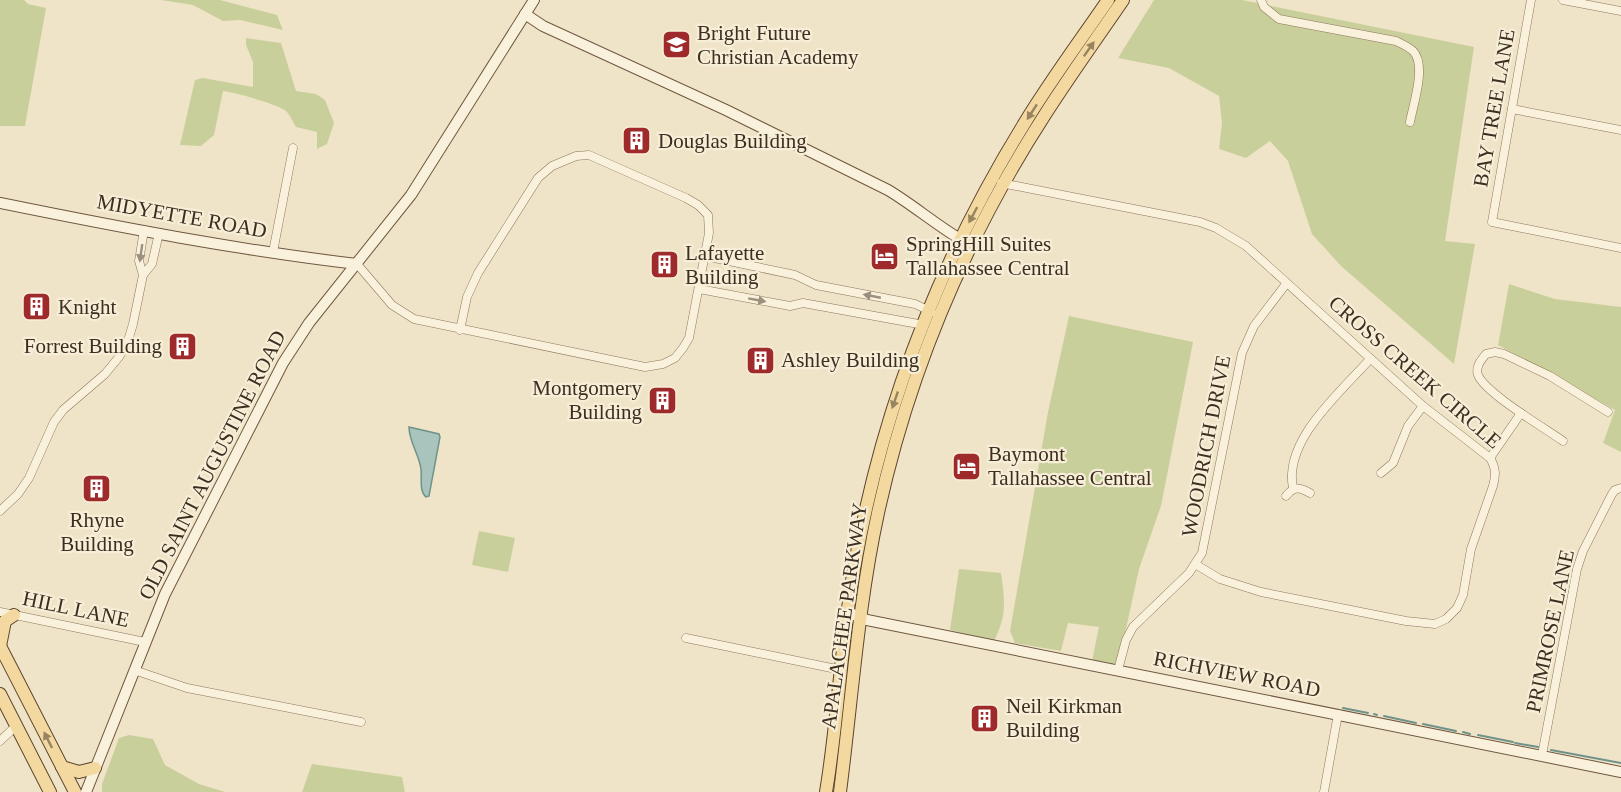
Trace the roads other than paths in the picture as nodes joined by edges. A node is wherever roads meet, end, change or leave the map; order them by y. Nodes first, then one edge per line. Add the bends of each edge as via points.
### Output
1 (534, 0) edge
2 (1108, 0) edge
3 (1123, 0) edge
4 (1262, 0) edge
5 (1531, 0) edge
6 (1563, 0) edge
7 (1621, 11) edge
8 (525, 14) junction
9 (1512, 109) junction
10 (1410, 122) dead end
11 (1621, 130) edge
12 (293, 148) dead end
13 (991, 181) junction
14 (1004, 183) junction
15 (0, 203) edge
16 (144, 230) junction
17 (159, 233) junction
18 (960, 239) junction
19 (1621, 248) edge
20 (273, 252) junction
21 (705, 256) junction
22 (357, 264) junction
23 (143, 275) junction
24 (1286, 284) junction
25 (699, 289) junction
26 (934, 314) junction
27 (923, 326) junction
28 (460, 330) junction
29 (1370, 359) junction
30 (1423, 405) junction
31 (1608, 412) dead end
32 (1521, 413) junction
33 (1563, 441) dead end
34 (880, 450) junction
35 (1487, 456) junction
36 (1381, 473) dead end
37 (886, 477) junction
38 (1293, 488) junction
39 (1621, 488) edge
40 (1310, 493) dead end
41 (1286, 496) dead end
42 (0, 510) edge
43 (1195, 564) junction
44 (0, 612) edge
45 (847, 612) junction
46 (14, 615) junction
47 (860, 617) junction
48 (686, 638) dead end
49 (145, 642) junction
50 (0, 646) edge
51 (134, 670) junction
52 (841, 670) junction
53 (1118, 670) junction
54 (0, 694) edge
55 (1338, 714) junction
56 (361, 722) dead end
57 (16, 726) junction
58 (0, 741) edge
59 (1542, 756) junction
60 (62, 767) junction
61 (95, 768) junction
62 (842, 771) junction
63 (1621, 772) edge
64 (828, 789) edge
65 (50, 792) edge
66 (75, 792) edge
67 (86, 792) edge
68 (840, 792) edge
69 (1324, 792) edge

1 - 8 street, OLD SAINT AUGUSTINE ROAD
2 -> 13 main road, APALACHEE PARKWAY via 1025,122
14 -> 3 main road, APALACHEE PARKWAY via 1045,113
4 - 10 street via 1264,7 1279,19 1396,41 1413,50 1420,70
5 - 9 street, BAY TREE LANE
6 - 7 street
8 - 18 street via 888,190
8 - 22 street, OLD SAINT AUGUSTINE ROAD via 426,174
9 - 11 street
9 - 19 street, BAY TREE LANE via 1492,222
12 - 20 street
13 - 14 street, CROSS CREEK CIRCLE
13 -> 18 main road, APALACHEE PARKWAY
14 - 24 street, CROSS CREEK CIRCLE via 1200,222 1246,246
14 - 26 main road, APALACHEE PARKWAY
15 - 16 street, MIDYETTE ROAD
16 - 17 street, MIDYETTE ROAD
16 -> 23 street via 138,261
17 - 20 street, MIDYETTE ROAD
17 - 23 street via 152,264
18 - 26 main road, APALACHEE PARKWAY
20 - 22 street, MIDYETTE ROAD
21 - 25 street
26 -> 21 street via 915,304 816,285 795,275
21 - 28 street via 709,218 705,210 599,159 576,156 552,166 538,178 478,273 467,297
22 - 28 street via 398,309 420,321
22 - 49 street, OLD SAINT AUGUSTINE ROAD via 309,322 283,363 182,557
23 - 42 street via 127,344 105,374 59,416 29,478
24 - 29 street, CROSS CREEK CIRCLE
24 - 43 street, WOODRICH DRIVE via 1254,326 1242,353 1207,536
25 -> 27 street via 790,306 803,303
25 - 28 street via 689,338 680,354 663,364 645,367
26 - 27 main road, APALACHEE PARKWAY
26 - 37 main road, APALACHEE PARKWAY
27 -> 34 main road, APALACHEE PARKWAY
29 - 30 street, CROSS CREEK CIRCLE
29 - 38 street via 1305,435 1292,468
30 - 35 street, CROSS CREEK CIRCLE
30 - 36 street via 1408,426 1393,463
31 - 32 street via 1550,376 1504,354 1486,354 1478,365 1478,375
32 - 33 street
32 - 35 street
34 - 37 main road
34 - 45 main road, APALACHEE PARKWAY
35 - 43 street, CROSS CREEK CIRCLE via 1496,476 1471,549 1463,595 1453,614 1435,624 1261,592 1220,579
37 - 47 main road, APALACHEE PARKWAY
38 - 40 street
38 - 41 street
39 - 59 street, PRIMROSE LANE via 1612,494 1577,569
43 - 53 street, WOODRICH DRIVE via 1133,627
44 - 46 street, HILL LANE
45 - 47 street, RICHVIEW ROAD
45 - 52 main road, APALACHEE PARKWAY
46 - 49 street, HILL LANE
46 - 50 main road via 5,621
47 - 53 street, RICHVIEW ROAD
47 - 62 main road, APALACHEE PARKWAY
48 - 52 street
49 - 51 street, OLD SAINT AUGUSTINE ROAD
60 -> 50 main road
51 - 56 street via 187,688
51 - 61 street, OLD SAINT AUGUSTINE ROAD
52 - 64 main road, APALACHEE PARKWAY
53 - 55 street, RICHVIEW ROAD
54 - 57 main road
55 - 59 street, RICHVIEW ROAD
55 - 69 street
57 - 58 street
57 - 65 main road
59 - 63 street, RICHVIEW ROAD
60 - 61 main road via 79,772
60 - 66 main road
61 - 67 street, OLD SAINT AUGUSTINE ROAD
62 - 64 main road
62 - 68 main road, APALACHEE PARKWAY

